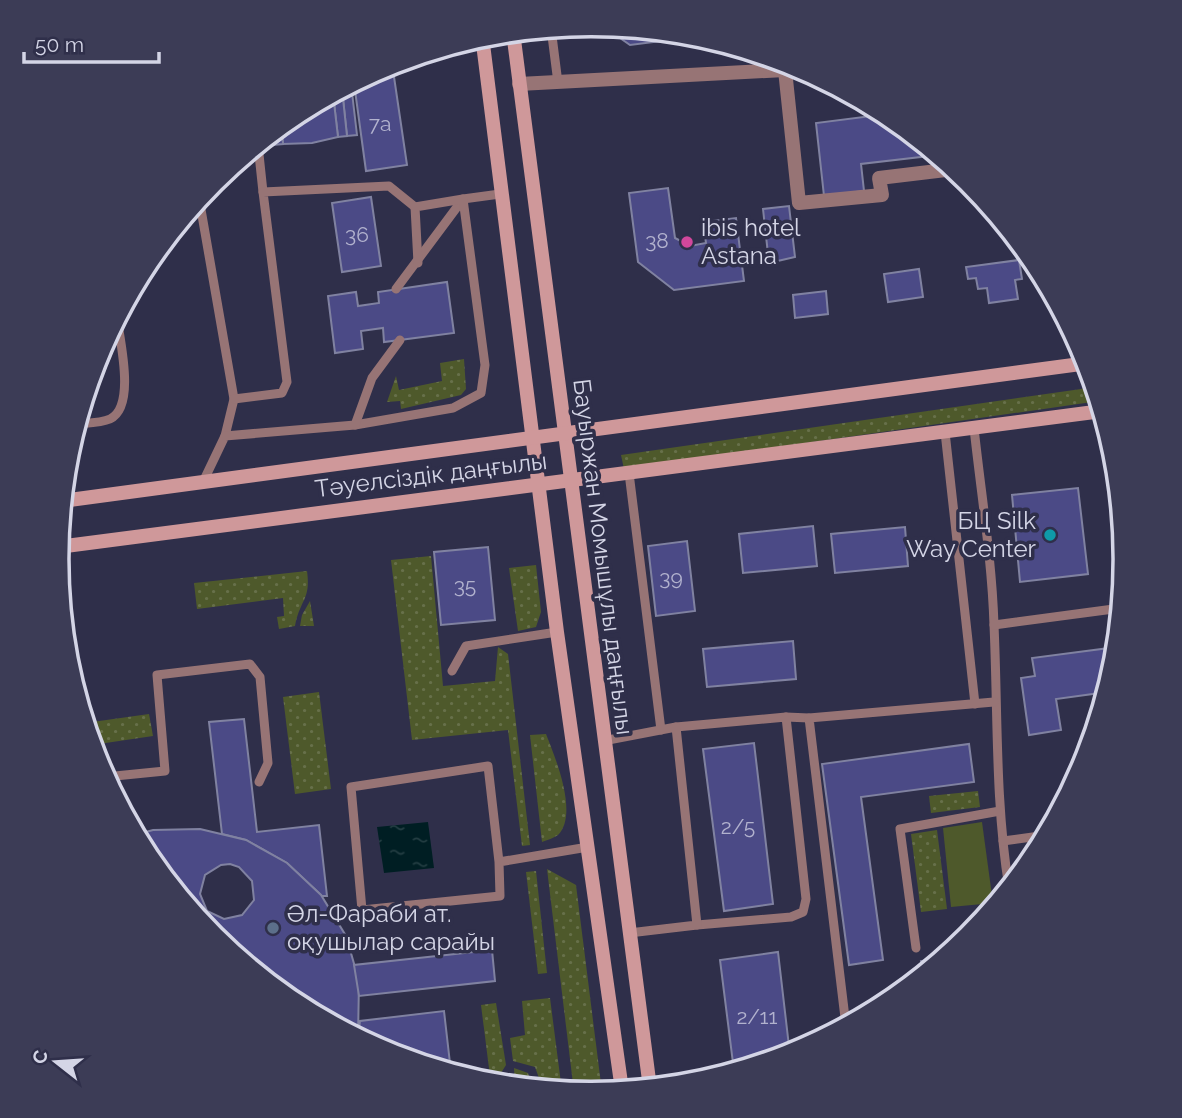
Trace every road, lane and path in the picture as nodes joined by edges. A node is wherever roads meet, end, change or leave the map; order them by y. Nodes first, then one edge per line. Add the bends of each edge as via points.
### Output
1 (552, 38) edge
2 (514, 43) edge
3 (484, 48) edge
4 (767, 67) edge
5 (786, 75) edge
6 (558, 83) junction
7 (519, 84) junction
8 (259, 156) edge
9 (940, 171) edge
10 (263, 192) junction
11 (500, 194) junction
12 (463, 199) junction
13 (415, 207) junction
14 (201, 212) edge
15 (418, 263) junction
16 (396, 289) dead end
17 (119, 337) edge
18 (400, 340) dead end
19 (1075, 365) edge
20 (234, 399) junction
21 (1092, 412) edge
22 (87, 422) edge
23 (355, 425) junction
24 (974, 428) junction
25 (945, 432) junction
26 (564, 434) junction
27 (225, 436) junction
28 (532, 439) junction
29 (629, 473) junction
30 (569, 481) junction
31 (203, 482) junction
32 (538, 485) junction
33 (72, 500) edge
34 (69, 546) edge
35 (1111, 609) edge
36 (995, 625) junction
37 (556, 632) junction
38 (452, 671) dead end
39 (994, 702) junction
40 (975, 704) junction
41 (786, 717) junction
42 (809, 718) junction
43 (676, 727) junction
44 (661, 730) junction
45 (603, 741) junction
46 (117, 776) edge
47 (259, 782) dead end
48 (1000, 811) junction
49 (1032, 837) edge
50 (1003, 841) junction
51 (588, 847) junction
52 (499, 862) junction
53 (1007, 874) edge
54 (697, 926) junction
55 (629, 933) junction
56 (916, 948) dead end
57 (845, 1015) edge
58 (649, 1078) edge
59 (621, 1080) edge

1 - 6 lane
2 - 7 main road, Бауыржан Момышұлы даңғылы
3 - 11 main road
4 - 6 street
5 - 9 street via 799,203 882,195 879,178
6 - 7 street
7 - 26 main road, Бауыржан Момышұлы даңғылы
8 - 10 lane
10 - 13 lane via 389,186
10 - 20 lane via 288,382 282,393
11 - 12 lane
11 - 28 main road
12 - 13 lane
12 - 15 lane
12 - 23 lane via 485,365 481,393 453,408
13 - 15 lane
14 - 20 lane
15 - 16 lane
17 - 22 lane via 125,391 120,409 110,419
18 - 23 lane via 372,378
19 - 26 main road, Тәуелсіздік даңғылы
20 - 27 lane
21 - 24 main road, Тәуелсіздік даңғылы
23 - 27 lane
24 - 25 main road, Тәуелсіздік даңғылы
24 - 36 lane
25 - 29 main road, Тәуелсіздік даңғылы
25 - 40 lane
26 - 28 main road, Тәуелсіздік даңғылы
26 - 30 main road, Бауыржан Момышұлы даңғылы
27 - 31 lane
28 - 31 main road, Тәуелсіздік даңғылы
28 - 32 main road
29 - 30 main road, Тәуелсіздік даңғылы
29 - 44 lane
30 - 32 main road, Тәуелсіздік даңғылы
30 - 45 main road, Бауыржан Момышұлы даңғылы
31 - 33 main road, Тәуелсіздік даңғылы
32 - 34 main road, Тәуелсіздік даңғылы
32 - 37 main road
35 - 36 lane
36 - 39 lane
37 - 38 lane via 466,646
37 - 51 main road
39 - 40 lane
39 - 48 lane
40 - 42 lane
41 - 42 lane
41 - 43 lane
41 - 54 lane via 805,909 791,917
42 - 57 lane
43 - 44 lane
43 - 54 lane
44 - 45 lane
45 - 55 main road, Бауыржан Момышұлы даңғылы
46 - 47 lane via 165,771 157,675 250,664 260,677 268,763
48 - 50 lane
48 - 56 lane via 900,829
49 - 50 lane
50 - 53 lane
51 - 52 lane
51 - 59 main road
52 - 52 lane via 488,766 351,787 362,910 500,896
54 - 55 lane
55 - 58 main road, Бауыржан Момышұлы даңғылы

